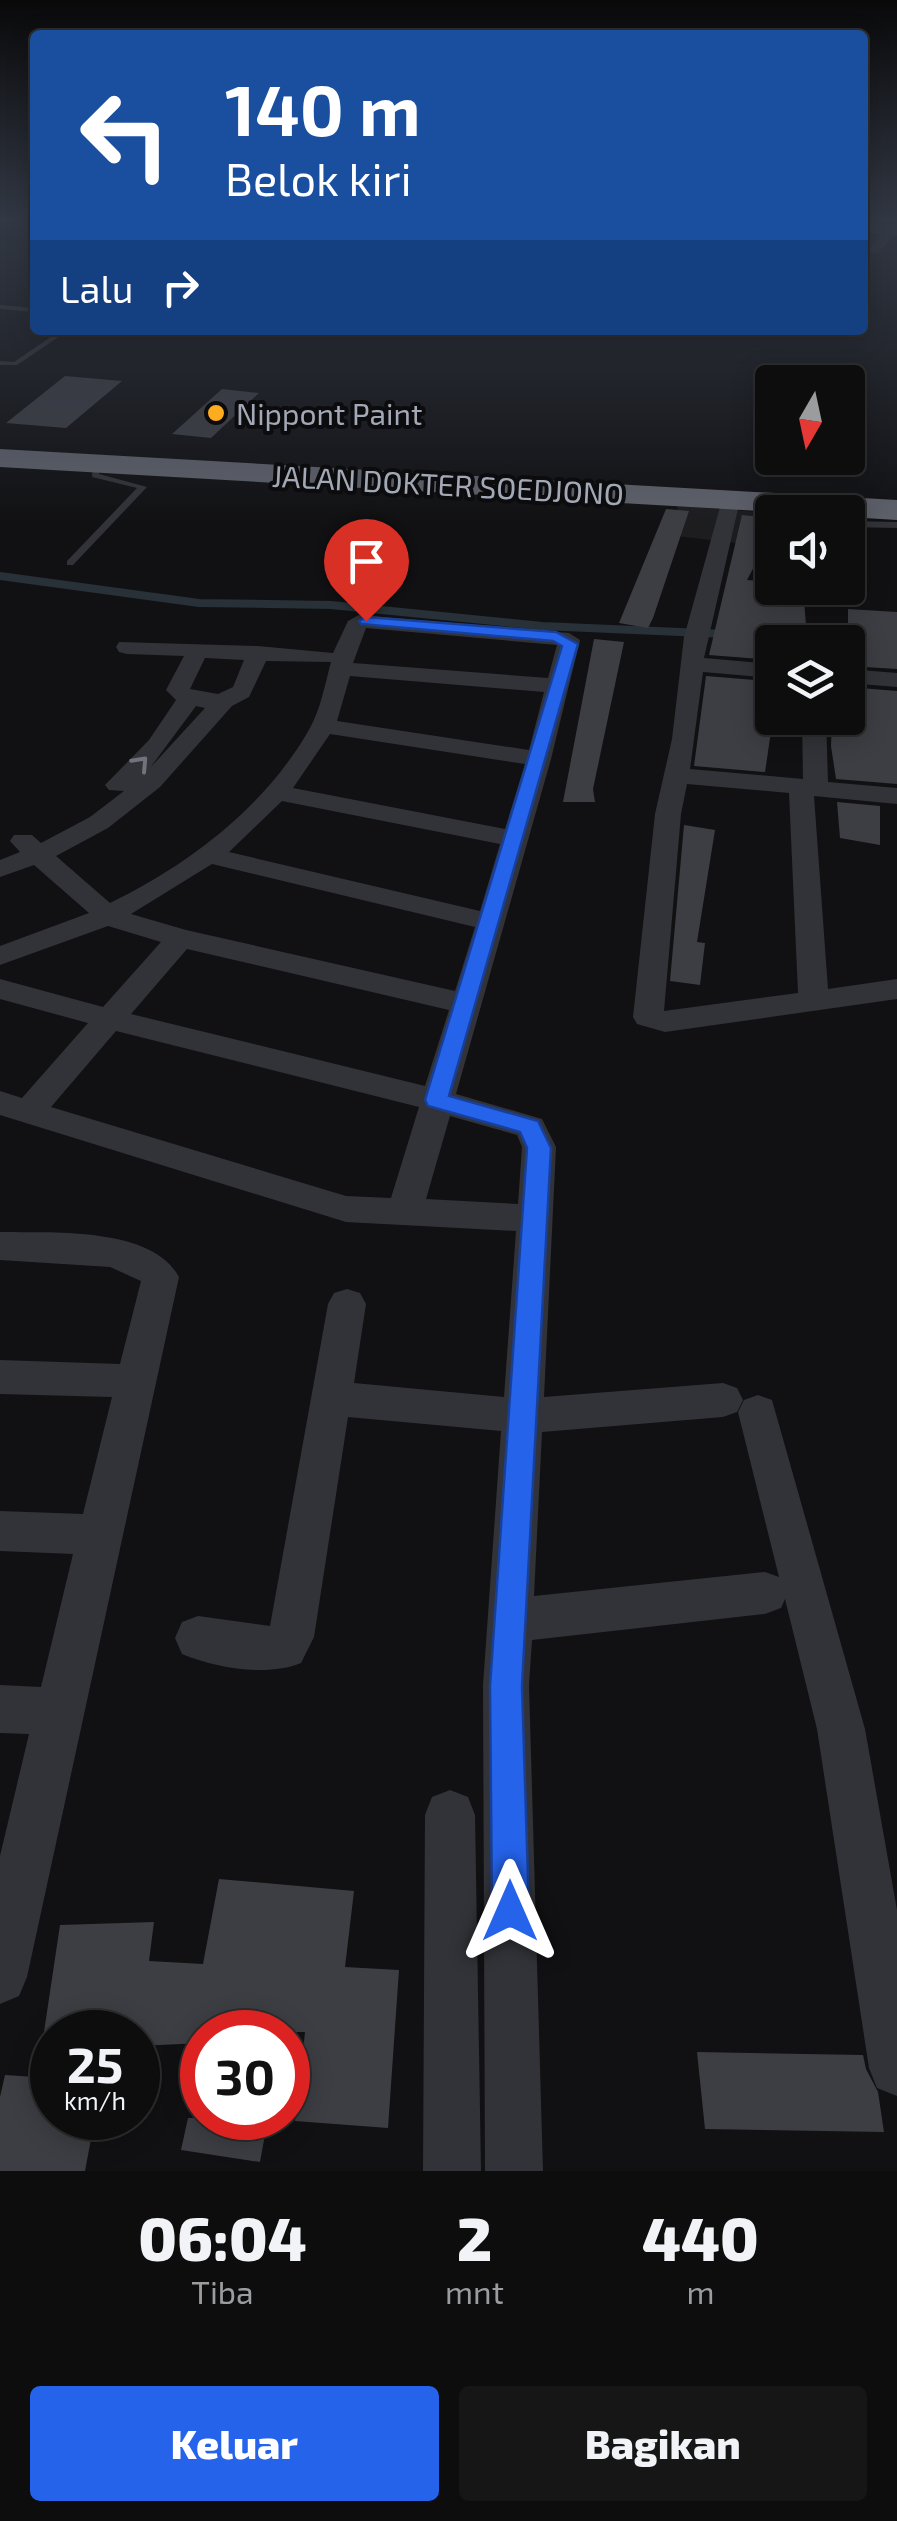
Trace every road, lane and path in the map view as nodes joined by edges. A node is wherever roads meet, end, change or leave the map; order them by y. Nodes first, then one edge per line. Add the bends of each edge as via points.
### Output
1 (58, 335) edge
2 (0, 363) edge
3 (1, 453) edge
4 (98, 464) junction
5 (398, 476) junction
6 (442, 479) junction
7 (731, 500) junction
8 (896, 513) edge
9 (865, 520) edge
10 (70, 563) dead end
11 (127, 647) dead end
12 (198, 650) junction
13 (258, 653) junction
14 (333, 663) junction
15 (694, 664) junction
16 (755, 669) edge
17 (865, 677) edge
18 (897, 680) edge
19 (559, 686) junction
20 (188, 699) junction
21 (224, 700) junction
22 (324, 726) junction
23 (813, 735) edge
24 (539, 760) junction
25 (677, 775) junction
26 (809, 789) junction
27 (278, 792) junction
28 (897, 796) edge
29 (513, 840) junction
30 (21, 848) edge
31 (211, 856) junction
32 (0, 869) edge
33 (110, 917) junction
34 (490, 922) junction
35 (180, 938) junction
36 (0, 956) edge
37 (0, 988) edge
38 (897, 988) edge
39 (814, 999) junction
40 (466, 1004) junction
41 (108, 1020) junction
42 (436, 1100) junction
43 (14, 1107) edge
44 (404, 1212) junction
45 (535, 1218) junction
46 (0, 1246) edge
47 (348, 1304) dead end
48 (0, 1376) edge
49 (135, 1381) junction
50 (333, 1398) junction
51 (523, 1416) junction
52 (0, 1532) edge
53 (99, 1535) junction
54 (765, 1593) dead end
55 (510, 1620) junction
56 (198, 1638) dead end
57 (0, 1709) edge
58 (58, 1712) junction
59 (450, 1814) dead end
60 (0, 1977) edge
61 (897, 2068) edge
62 (452, 2171) edge
63 (514, 2171) edge

1 - 2 lane via 15,364
3 - 4 highway, JALAN DOKTER SOEDJONO
3 - 5 highway, JALAN DOKTER SOEDJONO
4 - 5 highway, JALAN DOKTER SOEDJONO
4 - 10 lane via 94,474 142,487
5 - 6 highway, JALAN DOKTER SOEDJONO
6 - 7 highway, JALAN DOKTER SOEDJONO
6 - 8 highway, JALAN DOKTER SOEDJONO
7 - 8 highway, JALAN DOKTER SOEDJONO
7 - 15 street
8 - 9 lane
11 - 12 street
12 - 13 street
12 - 20 street via 178,690
13 - 14 street
13 - 21 street via 242,692
14 - 19 street
14 - 19 street via 356,624 366,621 569,640
14 - 22 street
15 - 16 street
15 - 25 street
17 - 18 street
19 - 24 street
20 - 21 street
30 -> 20 street via 99,801 140,766
21 - 30 street via 168,769 124,807
22 - 24 street
22 - 27 street
23 - 26 street
24 - 29 street
25 - 26 street
25 - 39 street via 648,1018 664,1022
26 - 28 street
26 - 39 street
27 - 29 street
27 - 31 street
29 - 34 street
30 - 32 street
30 - 33 street
31 - 33 street
31 - 34 street
33 - 35 street
33 - 36 street
34 - 40 street
35 - 40 street
35 - 41 street
37 - 41 street
38 - 39 street
40 - 42 street
41 - 42 street
41 - 43 street
42 - 44 street
42 - 45 street via 530,1127 539,1148
43 - 44 street via 346,1209
44 - 45 street
45 - 51 street
46 - 49 street via 113,1253 155,1268 160,1277
47 - 50 street
48 - 49 street
49 - 53 street
50 - 51 street
50 - 56 street via 285,1647
51 - 55 street
51 - 61 street via 741,1406 836,1712
52 - 53 street
53 - 58 street
54 - 55 street
55 - 63 street
57 - 58 street
58 - 60 street
59 - 62 street

